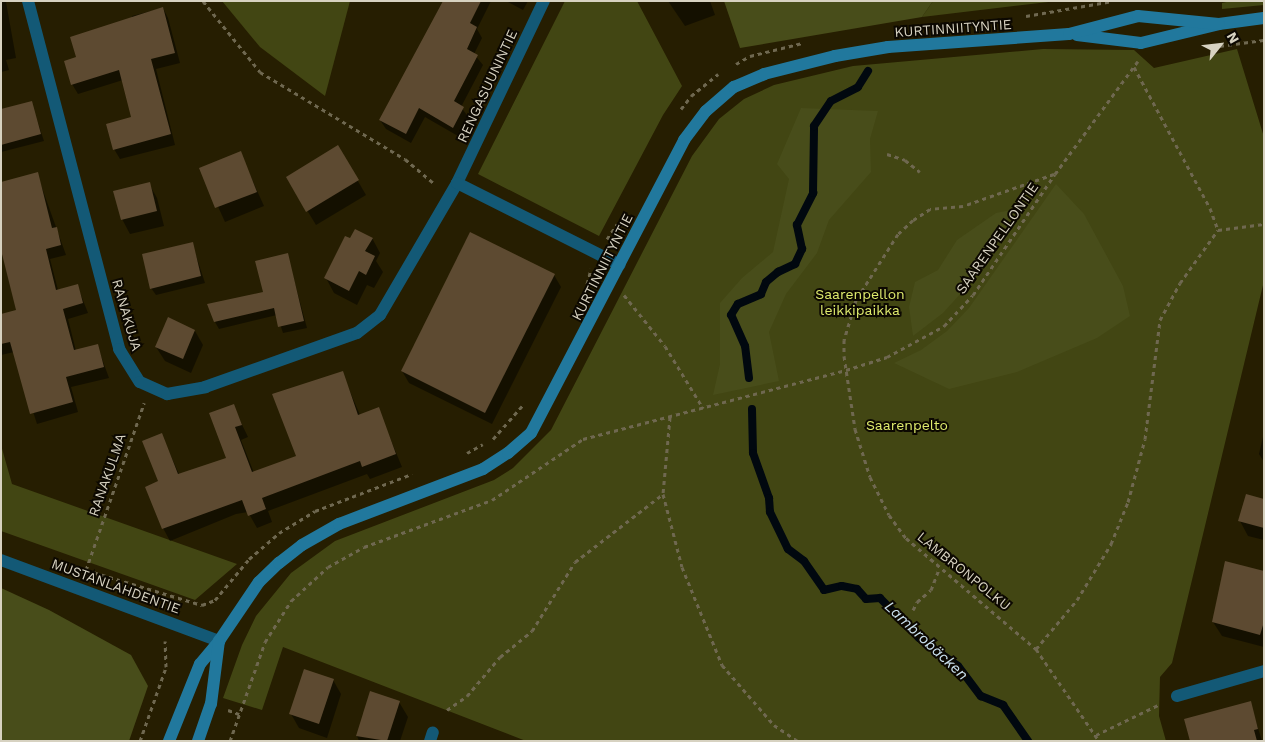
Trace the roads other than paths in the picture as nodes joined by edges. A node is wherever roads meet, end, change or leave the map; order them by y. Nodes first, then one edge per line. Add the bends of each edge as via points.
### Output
1 (28, 1) edge
2 (544, 1) edge
3 (1264, 18) edge
4 (1219, 24) junction
5 (1069, 34) junction
6 (457, 183) junction
7 (620, 265) junction
8 (395, 289) joint
9 (1, 560) edge
10 (219, 641) junction
11 (1264, 670) edge
12 (1177, 696) road end
13 (169, 741) edge
14 (198, 741) edge

1 - 8 street, RANAKUJA via 119,348 132,374 150,389 167,394 190,392 357,333 380,315
2 - 6 street, RENGASUUNINTIE
3 - 4 street, KURTINNIITYNTIE
4 - 5 street, KURTINNIITYNTIE via 1138,16
4 - 5 street, KURTINNIITYNTIE via 1141,43
5 - 7 street, KURTINNIITYNTIE via 888,48 836,56 764,74 734,87 706,111 684,140
6 - 7 street
6 - 8 street, RENGASUUNINTIE
7 - 10 street, KURTINNIITYNTIE via 531,433 483,469 339,524 302,545 259,582
9 - 10 street, MUSTANLAHDENTIE
10 - 13 street, KURTINNIITYNTIE via 200,664
10 - 14 street via 211,704
11 - 12 street

